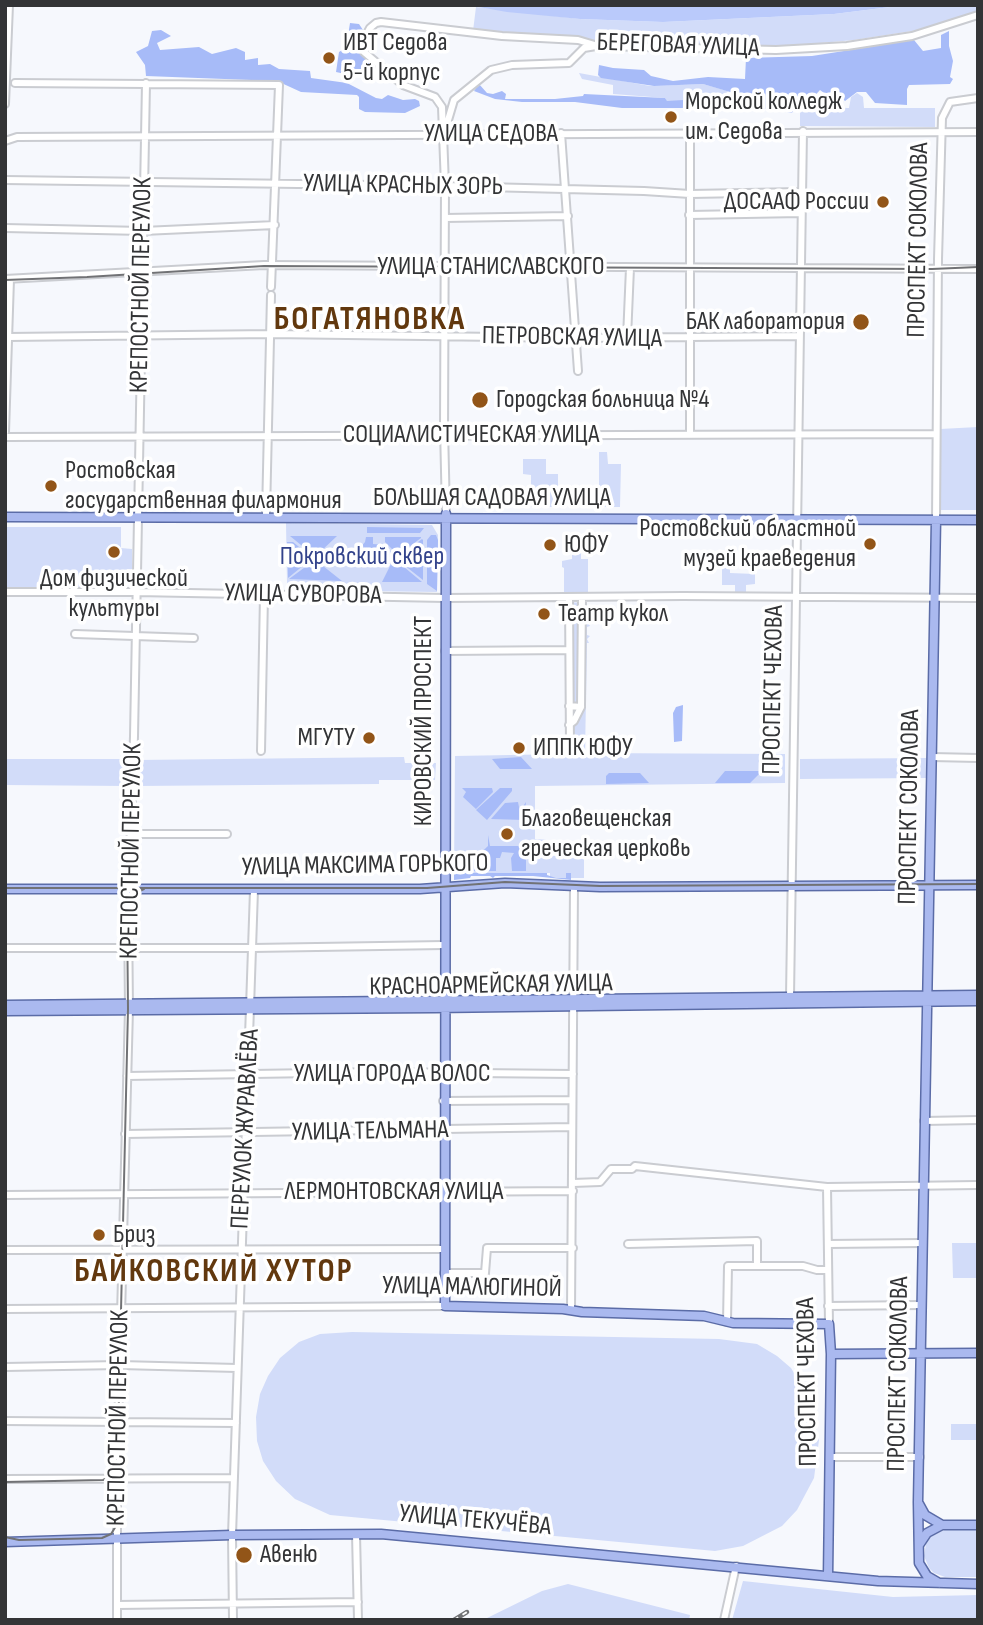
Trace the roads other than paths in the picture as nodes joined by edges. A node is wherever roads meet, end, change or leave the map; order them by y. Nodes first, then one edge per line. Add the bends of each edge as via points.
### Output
1 (9, 5) edge
2 (978, 15) edge
3 (578, 40) junction
4 (598, 46) junction
5 (584, 48) junction
6 (15, 83) dead end
7 (146, 83) junction
8 (978, 98) edge
9 (5, 104) edge
10 (803, 131) junction
11 (943, 131) junction
12 (978, 132) edge
13 (561, 133) junction
14 (444, 134) junction
15 (690, 134) junction
16 (145, 135) junction
17 (278, 135) junction
18 (5, 141) edge
19 (5, 180) edge
20 (144, 182) junction
21 (277, 184) junction
22 (445, 186) junction
23 (566, 190) junction
24 (801, 192) junction
25 (690, 194) junction
26 (801, 213) junction
27 (689, 215) junction
28 (568, 216) junction
29 (445, 218) junction
30 (275, 225) junction
31 (5, 228) edge
32 (143, 230) junction
33 (272, 265) junction
34 (444, 267) junction
35 (571, 267) junction
36 (800, 267) junction
37 (630, 268) junction
38 (688, 268) junction
39 (938, 268) junction
40 (978, 269) edge
41 (141, 272) junction
42 (8, 279) edge
43 (271, 287) dead end
44 (271, 295) dead end
45 (271, 334) junction
46 (142, 335) junction
47 (445, 336) junction
48 (799, 336) junction
49 (8, 337) junction
50 (576, 338) junction
51 (627, 338) junction
52 (688, 339) junction
53 (6, 370) edge
54 (578, 371) dead end
55 (936, 433) junction
56 (5, 434) edge
57 (444, 434) junction
58 (798, 434) junction
59 (268, 435) junction
60 (690, 435) junction
61 (138, 436) junction
62 (266, 514) junction
63 (5, 515) edge
64 (138, 516) junction
65 (446, 517) junction
66 (797, 517) junction
67 (936, 517) junction
68 (978, 517) edge
69 (5, 592) edge
70 (137, 592) junction
71 (264, 594) junction
72 (569, 597) junction
73 (582, 597) junction
74 (796, 597) junction
75 (445, 598) junction
76 (935, 598) junction
77 (978, 598) edge
78 (75, 634) dead end
79 (135, 635) junction
80 (194, 638) dead end
81 (569, 650) junction
82 (445, 651) junction
83 (569, 706) junction
84 (581, 706) junction
85 (569, 725) junction
86 (570, 748) dead end
87 (261, 751) dead end
88 (932, 757) junction
89 (978, 758) edge
90 (132, 834) junction
91 (227, 834) dead end
92 (930, 885) junction
93 (978, 885) edge
94 (444, 886) junction
95 (574, 886) junction
96 (790, 887) junction
97 (5, 889) edge
98 (130, 890) junction
99 (254, 890) junction
100 (444, 945) junction
101 (130, 946) junction
102 (5, 948) edge
103 (253, 948) junction
104 (978, 995) edge
105 (790, 996) junction
106 (929, 998) junction
107 (978, 1001) edge
108 (574, 1003) junction
109 (5, 1005) edge
110 (444, 1005) junction
111 (251, 1006) junction
112 (129, 1007) junction
113 (5, 1011) edge
114 (248, 1074) junction
115 (443, 1074) junction
116 (573, 1074) junction
117 (127, 1076) junction
118 (572, 1100) junction
119 (443, 1101) junction
120 (978, 1120) edge
121 (924, 1121) junction
122 (572, 1128) junction
123 (444, 1131) junction
124 (246, 1133) junction
125 (125, 1134) junction
126 (573, 1183) junction
127 (978, 1185) edge
128 (923, 1186) junction
129 (827, 1187) junction
130 (573, 1191) junction
131 (444, 1192) junction
132 (125, 1194) junction
133 (242, 1194) junction
134 (5, 1195) edge
135 (922, 1243) junction
136 (628, 1244) dead end
137 (828, 1244) junction
138 (240, 1248) junction
139 (573, 1248) junction
140 (444, 1249) junction
141 (5, 1250) edge
142 (123, 1250) junction
143 (757, 1266) junction
144 (828, 1270) junction
145 (444, 1273) junction
146 (921, 1305) junction
147 (239, 1306) junction
148 (444, 1306) junction
149 (828, 1306) junction
150 (5, 1309) edge
151 (121, 1309) junction
152 (572, 1310) junction
153 (727, 1322) junction
154 (829, 1324) junction
155 (978, 1353) edge
156 (831, 1354) junction
157 (920, 1354) junction
158 (120, 1365) junction
159 (5, 1367) edge
160 (237, 1368) junction
161 (119, 1420) junction
162 (5, 1421) edge
163 (236, 1423) junction
164 (830, 1457) junction
165 (920, 1457) junction
166 (234, 1478) junction
167 (5, 1479) edge
168 (117, 1479) junction
169 (918, 1502) junction
170 (942, 1525) junction
171 (978, 1525) edge
172 (356, 1534) junction
173 (232, 1535) junction
174 (116, 1540) junction
175 (5, 1542) edge
176 (919, 1545) junction
177 (736, 1566) junction
178 (828, 1576) junction
179 (939, 1583) junction
180 (978, 1584) edge
181 (358, 1602) junction
182 (233, 1604) junction
183 (117, 1605) junction
184 (117, 1620) edge
185 (233, 1620) edge
186 (358, 1620) edge
187 (724, 1620) edge

1 - 9 street
2 - 4 street, БЕРЕГОВАЯ УЛИЦА via 926,33 847,46 776,50
3 - 4 street, БЕРЕГОВАЯ УЛИЦА
3 - 5 street
3 - 14 street, БЕРЕГОВАЯ УЛИЦА via 376,23 363,41 363,51 403,85 439,100
4 - 5 street
5 - 14 street via 569,63 491,70 454,100
6 - 7 street
7 - 16 street, КРЕПОСТНОЙ ПЕРЕУЛОК
7 - 17 street via 279,85
8 - 11 street, ПРОСПЕКТ СОКОЛОВА via 950,102 943,113
10 - 11 street, УЛИЦА СЕДОВА
10 - 15 street, УЛИЦА СЕДОВА
10 - 24 street, ПРОСПЕКТ ЧЕХОВА
11 - 12 street, УЛИЦА СЕДОВА
11 - 39 street, ПРОСПЕКТ СОКОЛОВА
13 - 14 street, УЛИЦА СЕДОВА
13 - 15 street, УЛИЦА СЕДОВА
13 - 23 street
14 - 17 street, УЛИЦА СЕДОВА
14 - 22 street
15 - 25 street
16 - 17 street, УЛИЦА СЕДОВА
16 - 18 street, УЛИЦА СЕДОВА via 17,136
16 - 20 street, КРЕПОСТНОЙ ПЕРЕУЛОК
17 - 21 street
19 - 20 street, УЛИЦА КРАСНЫХ ЗОРЬ
20 - 21 street, УЛИЦА КРАСНЫХ ЗОРЬ
20 - 32 street, КРЕПОСТНОЙ ПЕРЕУЛОК
21 - 22 street, УЛИЦА КРАСНЫХ ЗОРЬ
21 - 30 street
22 - 23 street, УЛИЦА КРАСНЫХ ЗОРЬ
22 - 29 street
23 - 25 street, УЛИЦА КРАСНЫХ ЗОРЬ
23 - 28 street
24 - 25 street, УЛИЦА КРАСНЫХ ЗОРЬ
24 - 26 street, ПРОСПЕКТ ЧЕХОВА
25 - 27 street
26 - 27 street
26 - 36 street, ПРОСПЕКТ ЧЕХОВА
27 - 38 street
28 - 29 street
28 - 35 street
29 - 34 street
30 - 32 street
30 - 33 street
31 - 32 street
32 - 41 street, КРЕПОСТНОЙ ПЕРЕУЛОК
33 - 34 street, УЛИЦА СТАНИСЛАВСКОГО
33 - 41 street, УЛИЦА СТАНИСЛАВСКОГО
33 - 43 street
34 - 35 street, УЛИЦА СТАНИСЛАВСКОГО
34 - 47 street
35 - 37 street, УЛИЦА СТАНИСЛАВСКОГО
35 - 50 street
36 - 38 street, УЛИЦА СТАНИСЛАВСКОГО
36 - 39 street, УЛИЦА СТАНИСЛАВСКОГО
36 - 48 street, ПРОСПЕКТ ЧЕХОВА
37 - 38 street, УЛИЦА СТАНИСЛАВСКОГО
37 - 51 street
38 - 52 street
39 - 40 street, УЛИЦА СТАНИСЛАВСКОГО
39 - 55 street, ПРОСПЕКТ СОКОЛОВА
41 - 42 street, УЛИЦА СТАНИСЛАВСКОГО
41 - 46 street, КРЕПОСТНОЙ ПЕРЕУЛОК
42 - 49 street
44 - 45 street
45 - 46 street, ПЕТРОВСКАЯ УЛИЦА
45 - 47 street, ПЕТРОВСКАЯ УЛИЦА
45 - 59 street
46 - 49 street, ПЕТРОВСКАЯ УЛИЦА
46 - 61 street, КРЕПОСТНОЙ ПЕРЕУЛОК
47 - 50 street, ПЕТРОВСКАЯ УЛИЦА
47 - 57 street
48 - 52 street, ПЕТРОВСКАЯ УЛИЦА
48 - 58 street, ПРОСПЕКТ ЧЕХОВА
49 - 53 street
50 - 51 street, ПЕТРОВСКАЯ УЛИЦА
50 - 54 street
51 - 52 street, ПЕТРОВСКАЯ УЛИЦА
52 - 60 street
53 - 56 street
55 - 58 street, СОЦИАЛИСТИЧЕСКАЯ УЛИЦА
55 - 67 street, ПРОСПЕКТ СОКОЛОВА
56 - 61 street, СОЦИАЛИСТИЧЕСКАЯ УЛИЦА
57 - 59 street, СОЦИАЛИСТИЧЕСКАЯ УЛИЦА
57 - 60 street, СОЦИАЛИСТИЧЕСКАЯ УЛИЦА
57 - 65 street
58 - 60 street, СОЦИАЛИСТИЧЕСКАЯ УЛИЦА
58 - 66 street, ПРОСПЕКТ ЧЕХОВА
59 - 61 street, СОЦИАЛИСТИЧЕСКАЯ УЛИЦА
59 - 62 street
61 - 64 street, КРЕПОСТНОЙ ПЕРЕУЛОК
62 - 64 main road, БОЛЬШАЯ САДОВАЯ УЛИЦА
62 - 65 main road, БОЛЬШАЯ САДОВАЯ УЛИЦА
63 - 64 main road, БОЛЬШАЯ САДОВАЯ УЛИЦА
64 - 65 main road, БОЛЬШАЯ САДОВАЯ УЛИЦА
64 - 70 street, КРЕПОСТНОЙ ПЕРЕУЛОК
65 - 66 main road, БОЛЬШАЯ САДОВАЯ УЛИЦА
65 - 75 main road, КИРОВСКИЙ ПРОСПЕКТ
66 - 67 main road, БОЛЬШАЯ САДОВАЯ УЛИЦА
66 - 74 street, ПРОСПЕКТ ЧЕХОВА
67 - 68 main road, БОЛЬШАЯ САДОВАЯ УЛИЦА
67 - 76 main road, ПРОСПЕКТ СОКОЛОВА
69 - 70 street, УЛИЦА СУВОРОВА
70 - 71 street, УЛИЦА СУВОРОВА
70 - 79 street, КРЕПОСТНОЙ ПЕРЕУЛОК
71 - 75 street, УЛИЦА СУВОРОВА
71 - 87 street
72 - 73 street, УЛИЦА СУВОРОВА
72 - 75 street, УЛИЦА СУВОРОВА
72 - 81 street
73 - 74 street, УЛИЦА СУВОРОВА
73 - 84 street
74 - 76 street, УЛИЦА СУВОРОВА
74 - 96 street, ПРОСПЕКТ ЧЕХОВА
75 - 82 main road, КИРОВСКИЙ ПРОСПЕКТ
76 - 77 street, УЛИЦА СУВОРОВА
76 - 88 main road, ПРОСПЕКТ СОКОЛОВА
78 - 79 street
79 - 80 street
79 - 90 street, КРЕПОСТНОЙ ПЕРЕУЛОК
81 - 82 street
81 - 83 street
82 - 94 main road, КИРОВСКИЙ ПРОСПЕКТ
83 - 84 street
83 - 85 street
84 - 85 street
85 - 86 street
88 - 89 street
88 - 92 main road, ПРОСПЕКТ СОКОЛОВА
90 - 91 street
90 - 98 street, КРЕПОСТНОЙ ПЕРЕУЛОК
92 - 93 main road, УЛИЦА МАКСИМА ГОРЬКОГО
92 - 96 main road, УЛИЦА МАКСИМА ГОРЬКОГО
92 - 106 main road, ПРОСПЕКТ СОКОЛОВА
94 - 95 main road, УЛИЦА МАКСИМА ГОРЬКОГО
94 - 99 main road, УЛИЦА МАКСИМА ГОРЬКОГО
94 - 100 main road, КИРОВСКИЙ ПРОСПЕКТ
95 - 96 main road, УЛИЦА МАКСИМА ГОРЬКОГО
95 - 108 street
96 - 105 street, ПРОСПЕКТ ЧЕХОВА
97 - 98 main road, УЛИЦА МАКСИМА ГОРЬКОГО
98 - 99 main road, УЛИЦА МАКСИМА ГОРЬКОГО
98 - 101 street, КРЕПОСТНОЙ ПЕРЕУЛОК
99 - 103 street, ПЕРЕУЛОК ЖУРАВЛЁВА
100 - 103 street
100 - 110 main road, КИРОВСКИЙ ПРОСПЕКТ
101 - 102 street
101 - 103 street
101 - 112 street, КРЕПОСТНОЙ ПЕРЕУЛОК
103 - 111 street, ПЕРЕУЛОК ЖУРАВЛЁВА
104 - 106 main road, КРАСНОАРМЕЙСКАЯ УЛИЦА
105 - 106 main road, КРАСНОАРМЕЙСКАЯ УЛИЦА
105 - 108 main road, КРАСНОАРМЕЙСКАЯ УЛИЦА
106 - 107 main road, КРАСНОАРМЕЙСКАЯ УЛИЦА
106 - 108 main road, КРАСНОАРМЕЙСКАЯ УЛИЦА
106 - 121 main road, ПРОСПЕКТ СОКОЛОВА
108 - 110 main road, КРАСНОАРМЕЙСКАЯ УЛИЦА
108 - 116 street
109 - 112 main road, КРАСНОАРМЕЙСКАЯ УЛИЦА
110 - 111 main road, КРАСНОАРМЕЙСКАЯ УЛИЦА
110 - 115 main road, КИРОВСКИЙ ПРОСПЕКТ
111 - 112 main road, КРАСНОАРМЕЙСКАЯ УЛИЦА
111 - 114 street, ПЕРЕУЛОК ЖУРАВЛЁВА
112 - 113 main road, КРАСНОАРМЕЙСКАЯ УЛИЦА
112 - 117 street, КРЕПОСТНОЙ ПЕРЕУЛОК
114 - 115 street, УЛИЦА ГОРОДА ВОЛОС
114 - 117 street, УЛИЦА ГОРОДА ВОЛОС
114 - 124 street, ПЕРЕУЛОК ЖУРАВЛЁВА
115 - 116 street, УЛИЦА ГОРОДА ВОЛОС
115 - 119 main road, КИРОВСКИЙ ПРОСПЕКТ
116 - 118 street
117 - 125 street, КРЕПОСТНОЙ ПЕРЕУЛОК
118 - 119 street
118 - 122 street
119 - 123 main road, КИРОВСКИЙ ПРОСПЕКТ
120 - 121 street
121 - 128 main road, ПРОСПЕКТ СОКОЛОВА
122 - 123 street, УЛИЦА ТЕЛЬМАНА
122 - 126 street
123 - 124 street, УЛИЦА ТЕЛЬМАНА
123 - 131 main road, КИРОВСКИЙ ПРОСПЕКТ
124 - 125 street, УЛИЦА ТЕЛЬМАНА
124 - 133 street, ПЕРЕУЛОК ЖУРАВЛЁВА
125 - 132 street, КРЕПОСТНОЙ ПЕРЕУЛОК
126 - 129 street via 600,1182 611,1168 635,1166
126 - 130 street
127 - 128 street
128 - 129 street
128 - 135 main road, ПРОСПЕКТ СОКОЛОВА
129 - 137 street, ПРОСПЕКТ ЧЕХОВА
130 - 131 street, ЛЕРМОНТОВСКАЯ УЛИЦА
130 - 139 street
131 - 133 street, ЛЕРМОНТОВСКАЯ УЛИЦА
131 - 140 main road, КИРОВСКИЙ ПРОСПЕКТ
132 - 133 street, ЛЕРМОНТОВСКАЯ УЛИЦА
132 - 134 street, ЛЕРМОНТОВСКАЯ УЛИЦА
132 - 142 street, КРЕПОСТНОЙ ПЕРЕУЛОК
133 - 138 street, ПЕРЕУЛОК ЖУРАВЛЁВА
135 - 137 street
135 - 146 main road, ПРОСПЕКТ СОКОЛОВА
136 - 143 street via 757,1241
137 - 144 street, ПРОСПЕКТ ЧЕХОВА
138 - 140 street
138 - 142 street
138 - 147 street, ПЕРЕУЛОК ЖУРАВЛЁВА
139 - 145 street via 487,1248 485,1273
139 - 152 street
140 - 145 main road, КИРОВСКИЙ ПРОСПЕКТ
141 - 142 street
142 - 151 street, КРЕПОСТНОЙ ПЕРЕУЛОК
143 - 144 street
143 - 153 street via 726,1267
144 - 149 street, ПРОСПЕКТ ЧЕХОВА
145 - 148 main road, КИРОВСКИЙ ПРОСПЕКТ
146 - 149 street
146 - 157 main road, ПРОСПЕКТ СОКОЛОВА
147 - 148 street, УЛИЦА МАЛЮГИНОЙ
147 - 151 street, УЛИЦА МАЛЮГИНОЙ
147 - 160 street, ПЕРЕУЛОК ЖУРАВЛЁВА
148 - 152 main road, УЛИЦА МАЛЮГИНОЙ
149 - 154 street, ПРОСПЕКТ ЧЕХОВА
150 - 151 street, УЛИЦА МАЛЮГИНОЙ
151 - 158 street, КРЕПОСТНОЙ ПЕРЕУЛОК
152 - 153 main road, УЛИЦА МАЛЮГИНОЙ via 704,1316
153 - 154 main road, УЛИЦА МАЛЮГИНОЙ
154 - 156 main road, ПРОСПЕКТ ЧЕХОВА
155 - 157 main road
156 - 157 main road
156 - 164 main road, ПРОСПЕКТ ЧЕХОВА
157 - 165 main road, ПРОСПЕКТ СОКОЛОВА
158 - 159 street
158 - 160 street
158 - 161 street, КРЕПОСТНОЙ ПЕРЕУЛОК
160 - 163 street, ПЕРЕУЛОК ЖУРАВЛЁВА
161 - 162 street
161 - 163 street
161 - 168 street, КРЕПОСТНОЙ ПЕРЕУЛОК
163 - 166 street, ПЕРЕУЛОК ЖУРАВЛЁВА
164 - 165 street
164 - 178 main road, ПРОСПЕКТ ЧЕХОВА
165 - 169 main road, ПРОСПЕКТ СОКОЛОВА
166 - 168 street
166 - 173 street, ПЕРЕУЛОК ЖУРАВЛЁВА
167 - 168 street
168 - 174 street, КРЕПОСТНОЙ ПЕРЕУЛОК
169 - 170 main road via 925,1515
169 - 176 main road, ПРОСПЕКТ СОКОЛОВА
170 - 171 main road
170 - 176 main road
172 - 173 main road, УЛИЦА ТЕКУЧЁВА
172 - 177 main road, УЛИЦА ТЕКУЧЁВА
172 - 181 street
173 - 174 main road, УЛИЦА ТЕКУЧЁВА
173 - 182 street, ПЕРЕУЛОК ЖУРАВЛЁВА
174 - 175 main road, УЛИЦА ТЕКУЧЁВА
174 - 183 street, КРЕПОСТНОЙ ПЕРЕУЛОК
176 - 179 main road, ПРОСПЕКТ СОКОЛОВА via 921,1568
177 - 178 main road, УЛИЦА ТЕКУЧЁВА
177 - 187 street
178 - 179 main road, УЛИЦА ТЕКУЧЁВА
179 - 180 main road, УЛИЦА ТЕКУЧЁВА
181 - 182 street
181 - 186 street
182 - 183 street
182 - 185 street, ПЕРЕУЛОК ЖУРАВЛЁВА
183 - 184 street, КРЕПОСТНОЙ ПЕРЕУЛОК

